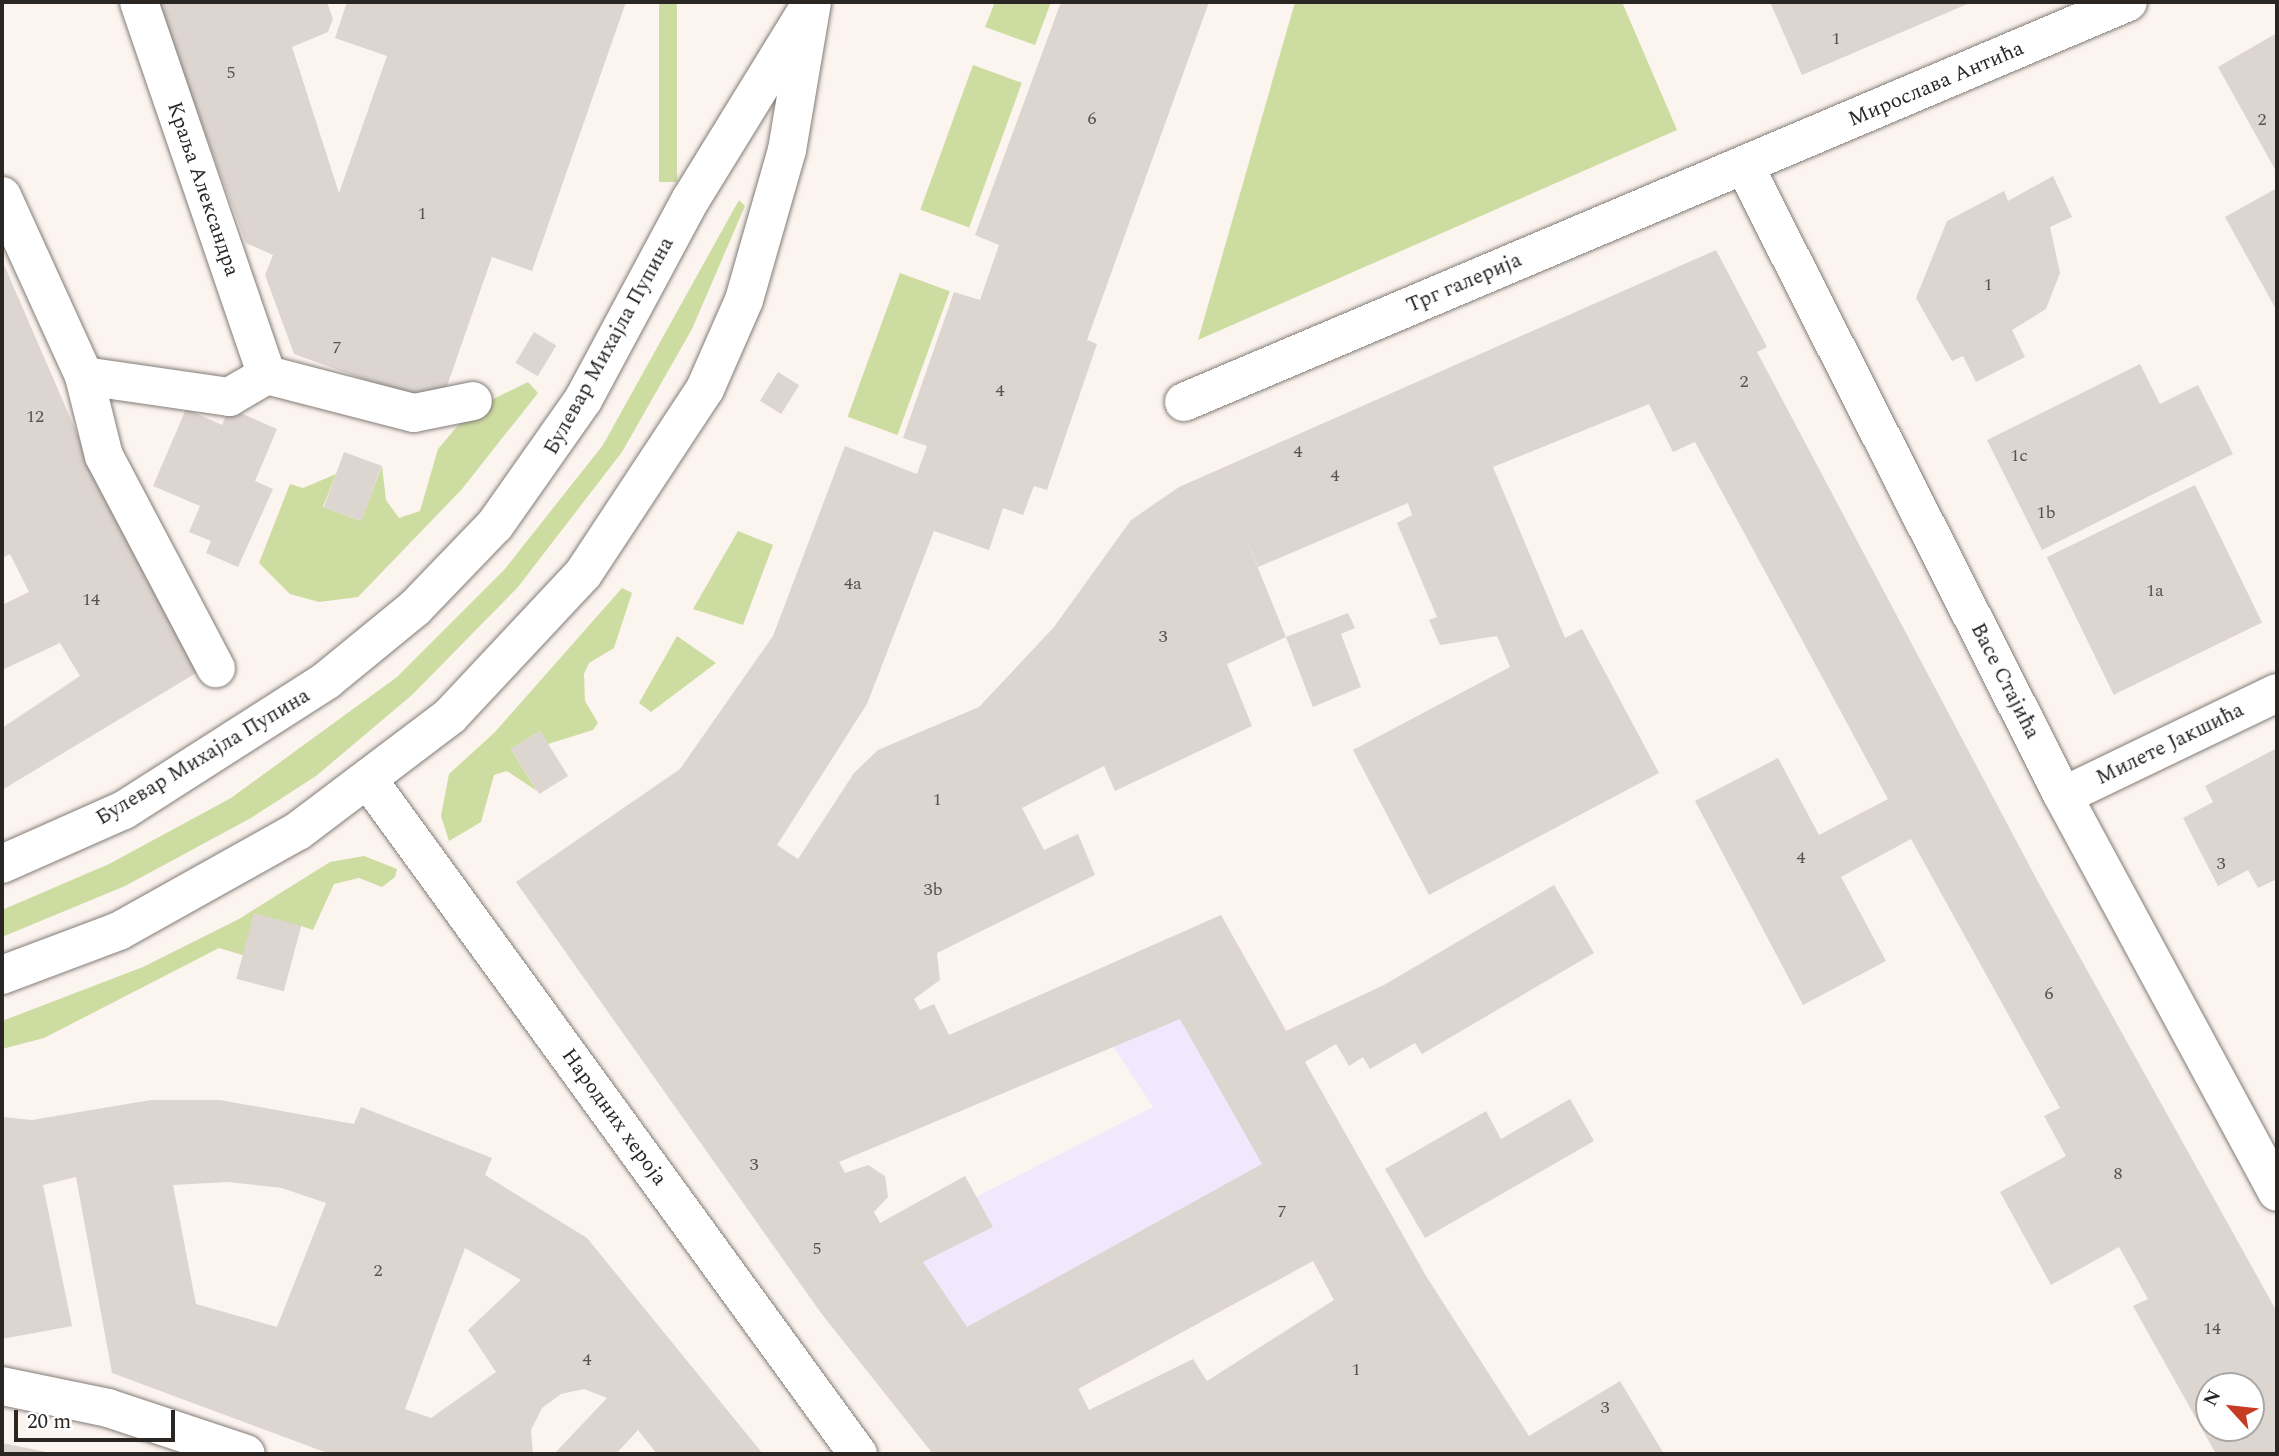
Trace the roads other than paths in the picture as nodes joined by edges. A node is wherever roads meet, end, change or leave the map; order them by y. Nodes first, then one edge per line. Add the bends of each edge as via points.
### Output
1 (139, 2) edge
2 (2128, 2) edge
3 (811, 3) edge
4 (1744, 165) junction
5 (2, 196) edge
6 (267, 375) junction
7 (84, 376) junction
8 (473, 401) dead end
9 (1184, 402) dead end
10 (216, 668) dead end
11 (2277, 693) edge
12 (369, 781) junction
13 (2063, 796) junction
14 (2, 864) edge
15 (2, 975) edge
16 (2277, 1192) edge
17 (2, 1386) edge
18 (246, 1454) edge
19 (858, 1454) edge

1 - 6 street, Краља Александра
2 - 4 street, Мирослава Антића
3 - 12 street, Булевар Михајла Пупина via 787,149 761,248 705,389 583,574 450,716
3 - 14 street, Булевар Михајла Пупина via 744,105 583,400 495,525 415,608 327,680 124,810
4 - 9 street, Трг галерија
4 - 13 street, Васе Стајића
5 - 7 street
6 - 7 street via 229,397
6 - 8 street via 414,413
7 - 10 street via 104,456
11 - 13 street, Милете Јакшића
12 - 15 street, Булевар Михајла Пупина via 236,870 119,931
12 - 19 street, Народних хероја
13 - 16 street, Васе Стајића
17 - 18 street via 98,1405

